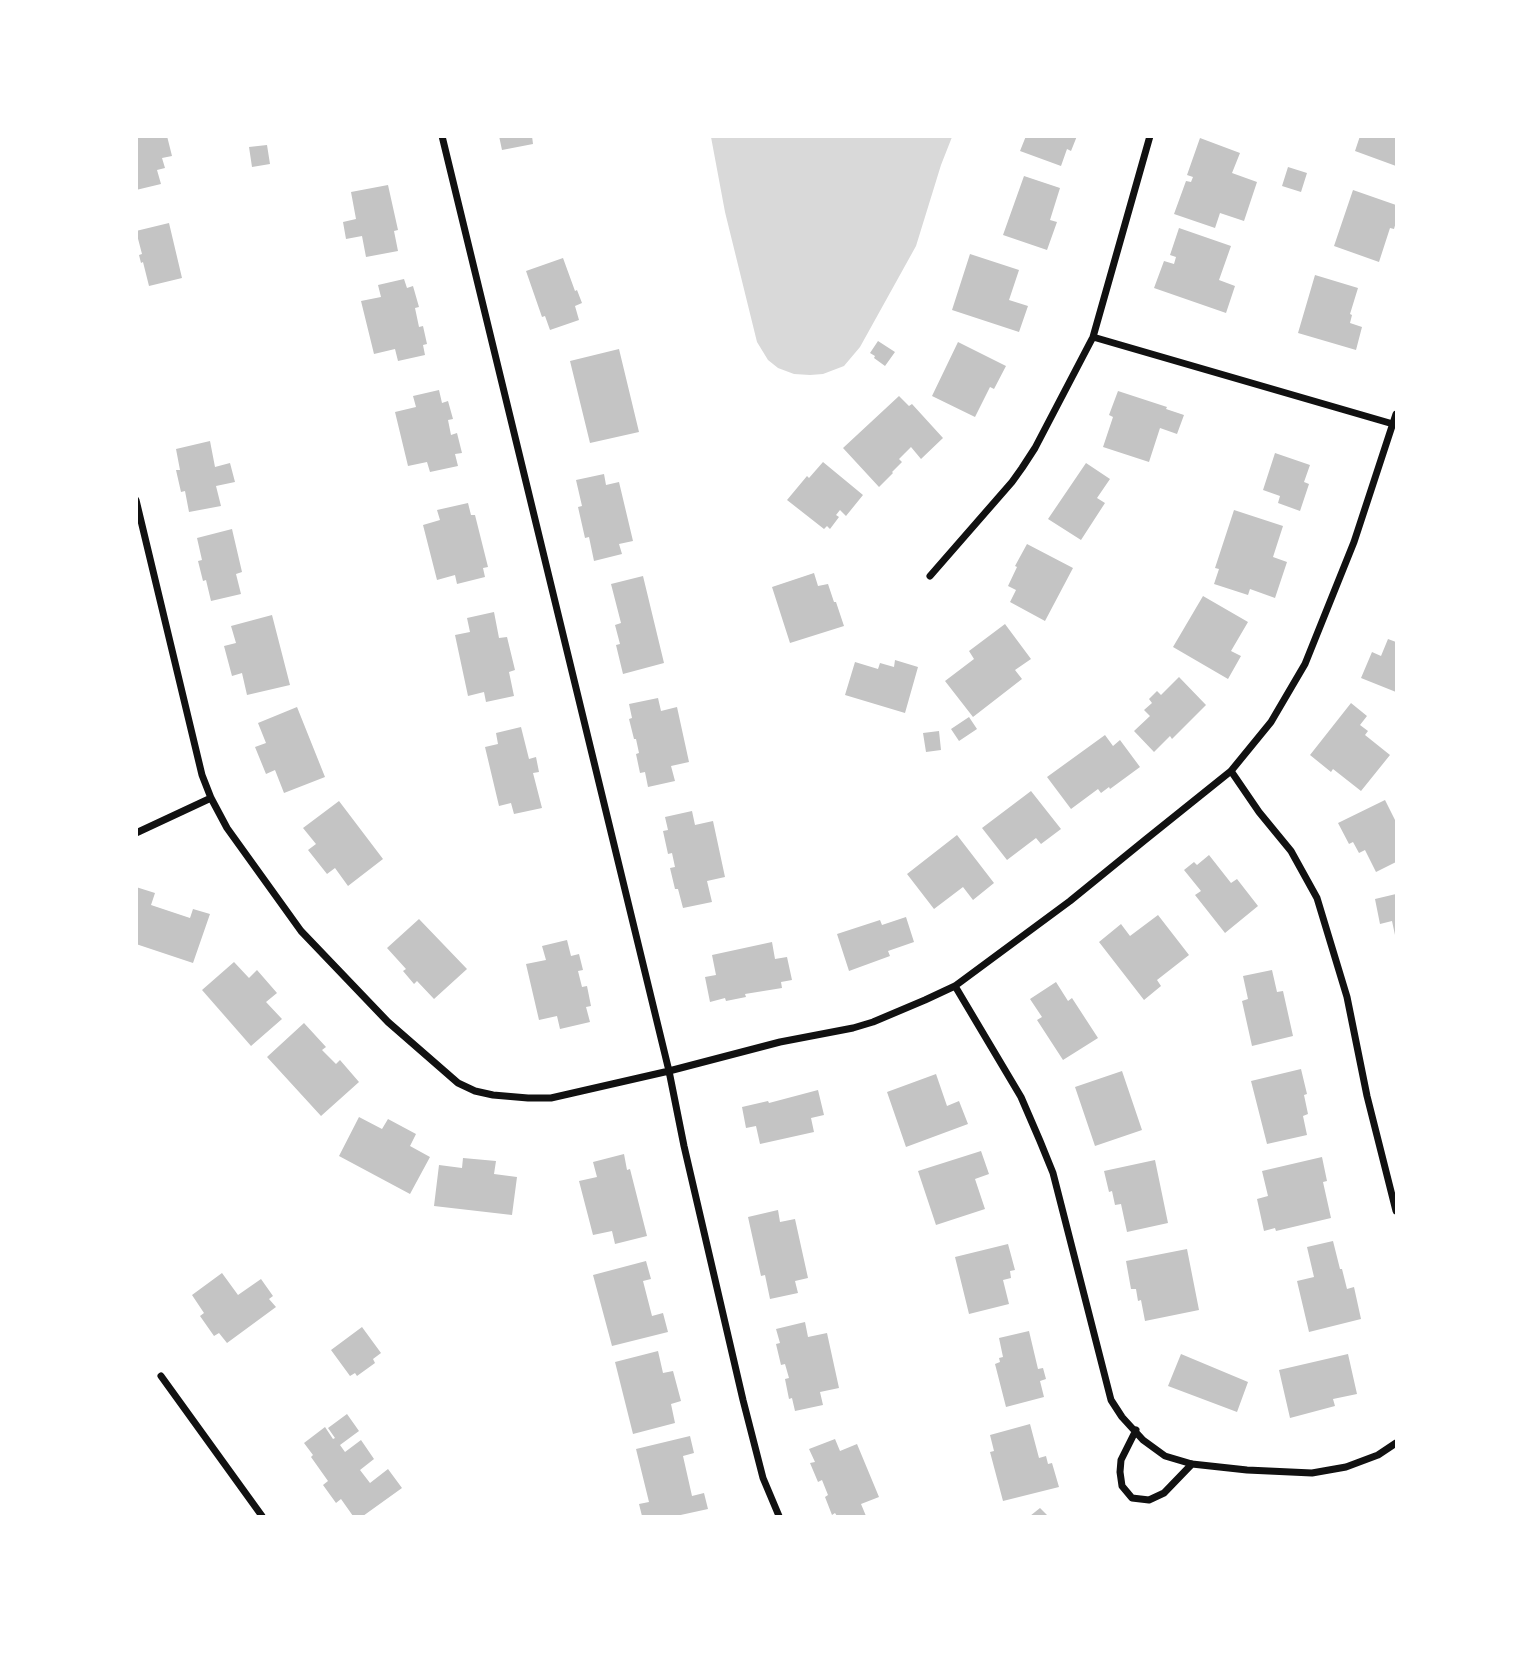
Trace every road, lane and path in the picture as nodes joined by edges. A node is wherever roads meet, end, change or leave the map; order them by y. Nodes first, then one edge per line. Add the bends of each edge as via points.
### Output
1 (442, 136) edge
2 (1150, 136) edge
3 (1093, 337) junction
4 (1396, 414) edge
5 (1393, 424) junction
6 (136, 500) edge
7 (930, 576) dead end
8 (1231, 771) junction
9 (211, 798) junction
10 (136, 832) edge
11 (955, 986) junction
12 (669, 1072) junction
13 (1396, 1211) edge
14 (161, 1376) dead end
15 (1136, 1430) junction
16 (1396, 1443) edge
17 (1192, 1464) junction
18 (262, 1517) edge
19 (779, 1517) edge

1 - 12 street
2 - 3 street
3 - 5 street
3 - 7 street via 1022,468
4 - 5 street
5 - 8 street via 1354,542 1305,664 1271,722
6 - 9 street
8 - 11 street via 1070,901
8 - 13 street via 1292,850 1317,898 1348,997
9 - 10 street
9 - 12 street via 300,931 388,1022 458,1083 493,1095 551,1098
11 - 12 street via 873,1022
11 - 15 street via 1021,1097 1053,1172 1111,1400
12 - 19 street via 743,1400 763,1478
14 - 18 street
15 - 17 street via 1165,1456
15 - 17 street via 1120,1472 1122,1486 1132,1498 1149,1500 1164,1493
16 - 17 street via 1346,1467 1312,1473

